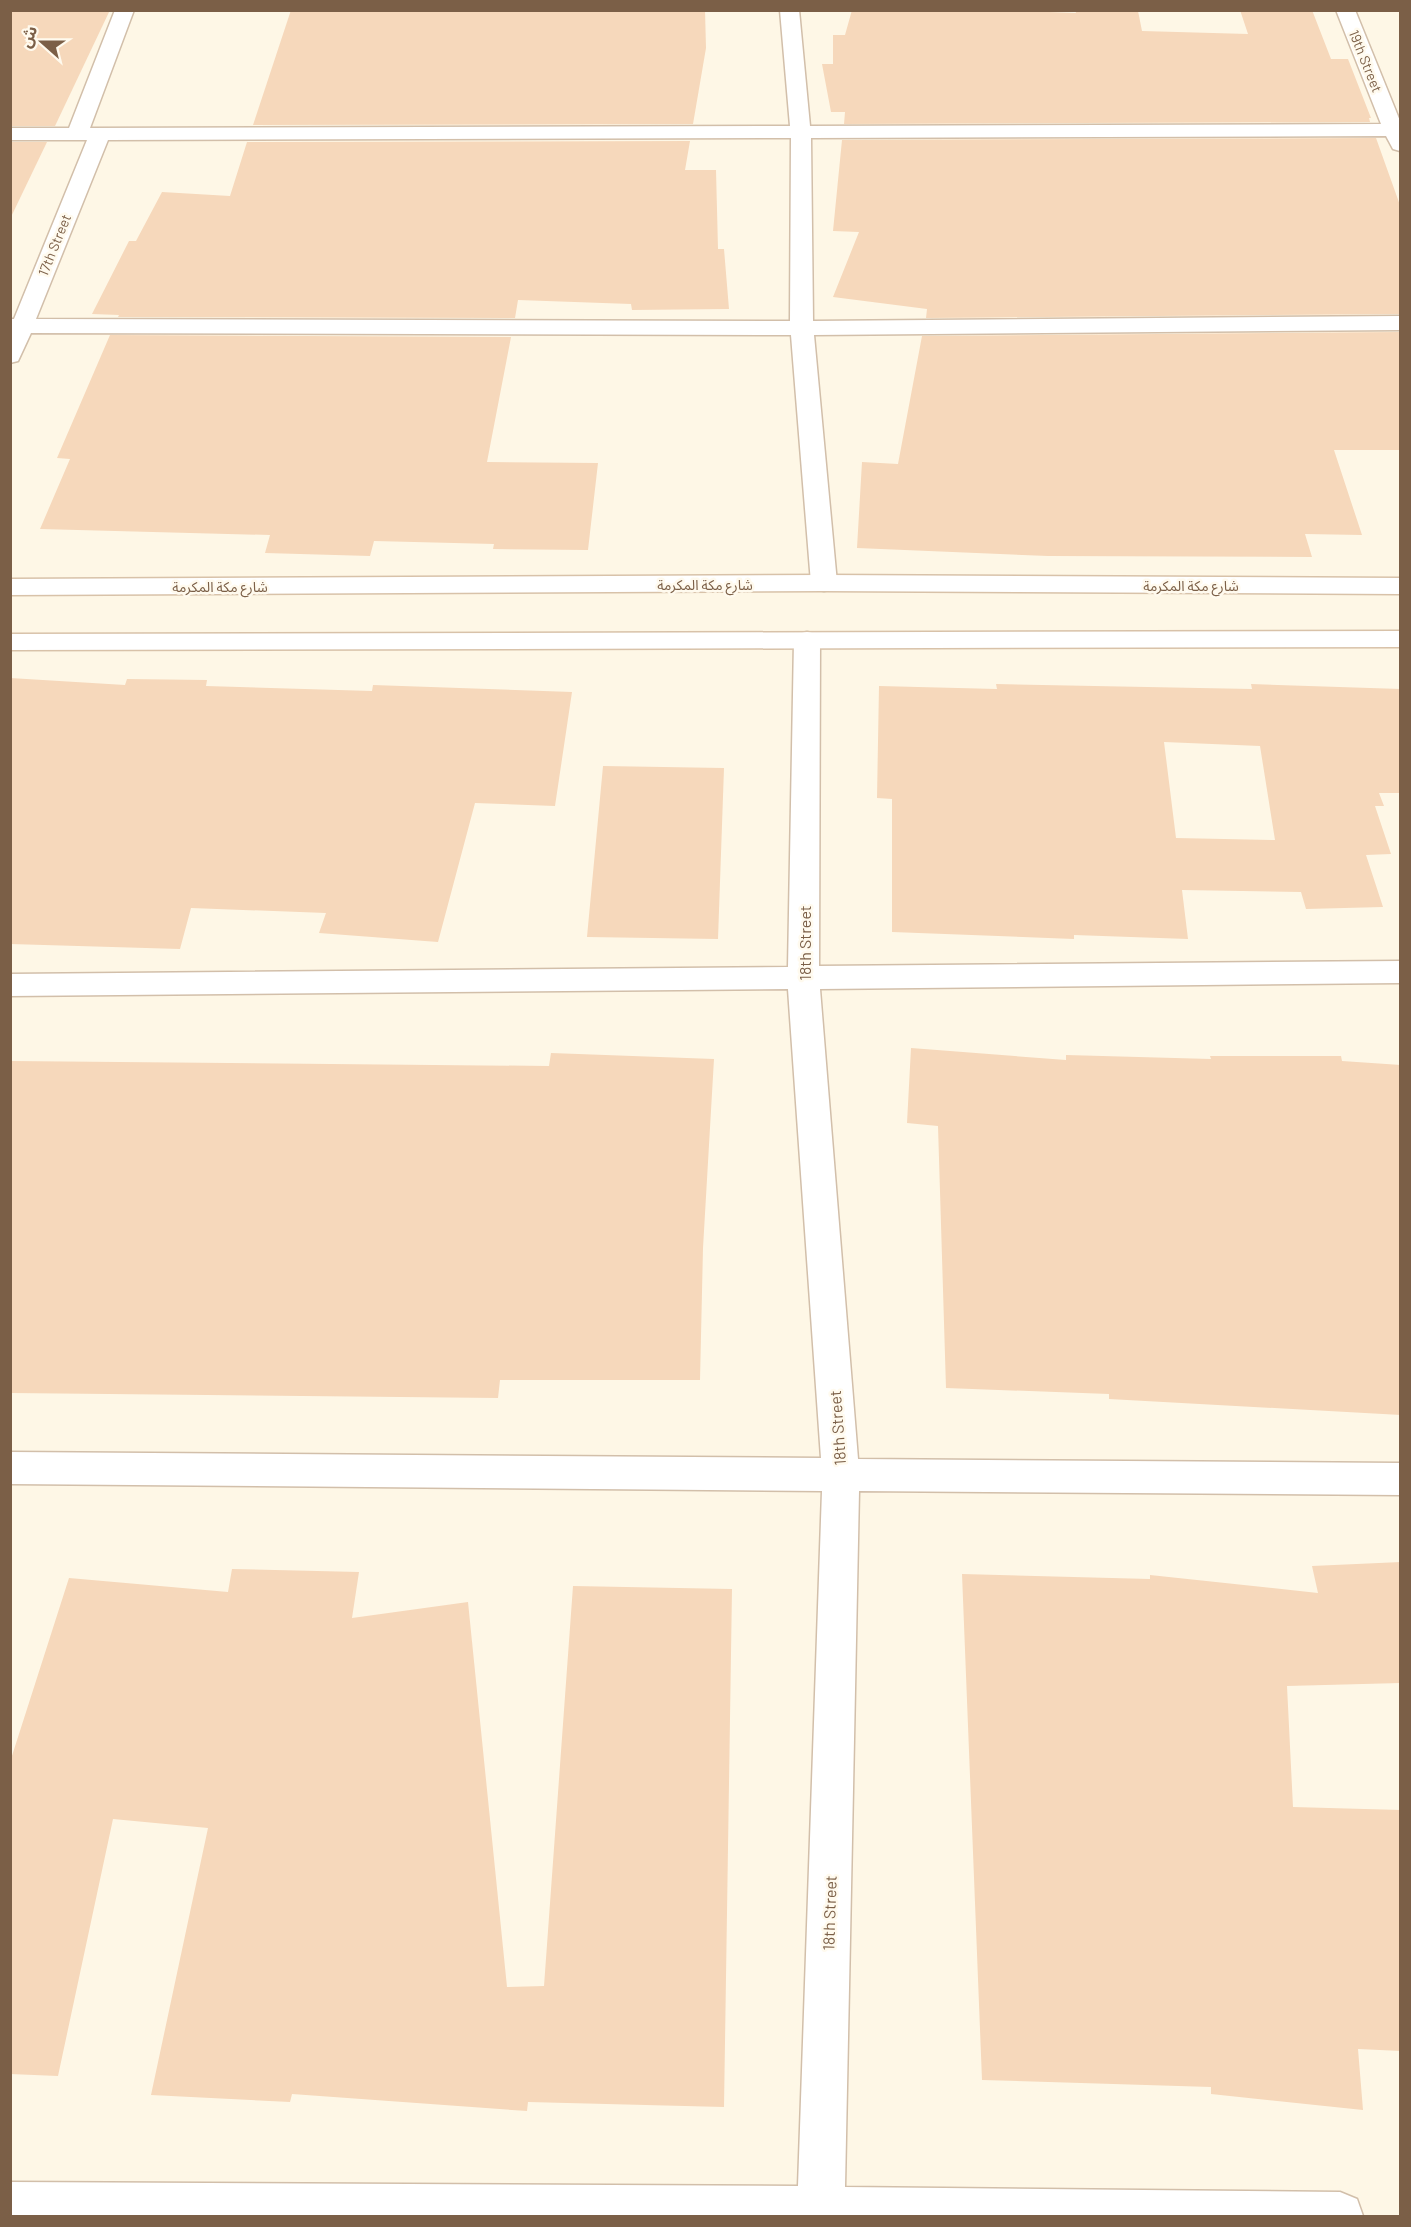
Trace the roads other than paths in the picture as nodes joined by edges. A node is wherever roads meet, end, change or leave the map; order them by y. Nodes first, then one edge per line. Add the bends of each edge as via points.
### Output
1 (124, 10) edge
2 (789, 10) edge
3 (1346, 10) edge
4 (801, 133) junction
5 (10, 134) edge
6 (77, 134) junction
7 (100, 134) junction
8 (1398, 135) edge
9 (1401, 322) edge
10 (16, 326) edge
11 (802, 328) junction
12 (10, 356) edge
13 (824, 583) junction
14 (1401, 586) edge
15 (10, 587) edge
16 (1401, 639) edge
17 (807, 640) junction
18 (10, 642) edge
19 (1401, 972) edge
20 (803, 978) junction
21 (10, 985) edge
22 (10, 1468) edge
23 (841, 1476) junction
24 (1401, 1479) edge
25 (10, 2205) edge
26 (821, 2213) edge
27 (1340, 2217) edge

1 - 6 street
2 - 4 street
3 - 8 street, 19th Street
4 - 7 street
4 - 8 street
4 - 11 street
5 - 6 street
6 - 7 street
7 - 10 street, 17th Street
9 - 11 street
10 - 11 street
10 - 12 street, 17th Street
11 - 13 street
13 - 14 street, شارع مكة المكرمة
13 - 15 street, شارع مكة المكرمة
16 - 17 street
17 - 18 street
17 - 20 street, 18th Street
19 - 20 street
20 - 21 street
20 - 23 street, 18th Street
22 - 23 street
23 - 24 street
23 - 26 street, 18th Street
25 - 26 street
26 - 27 street

